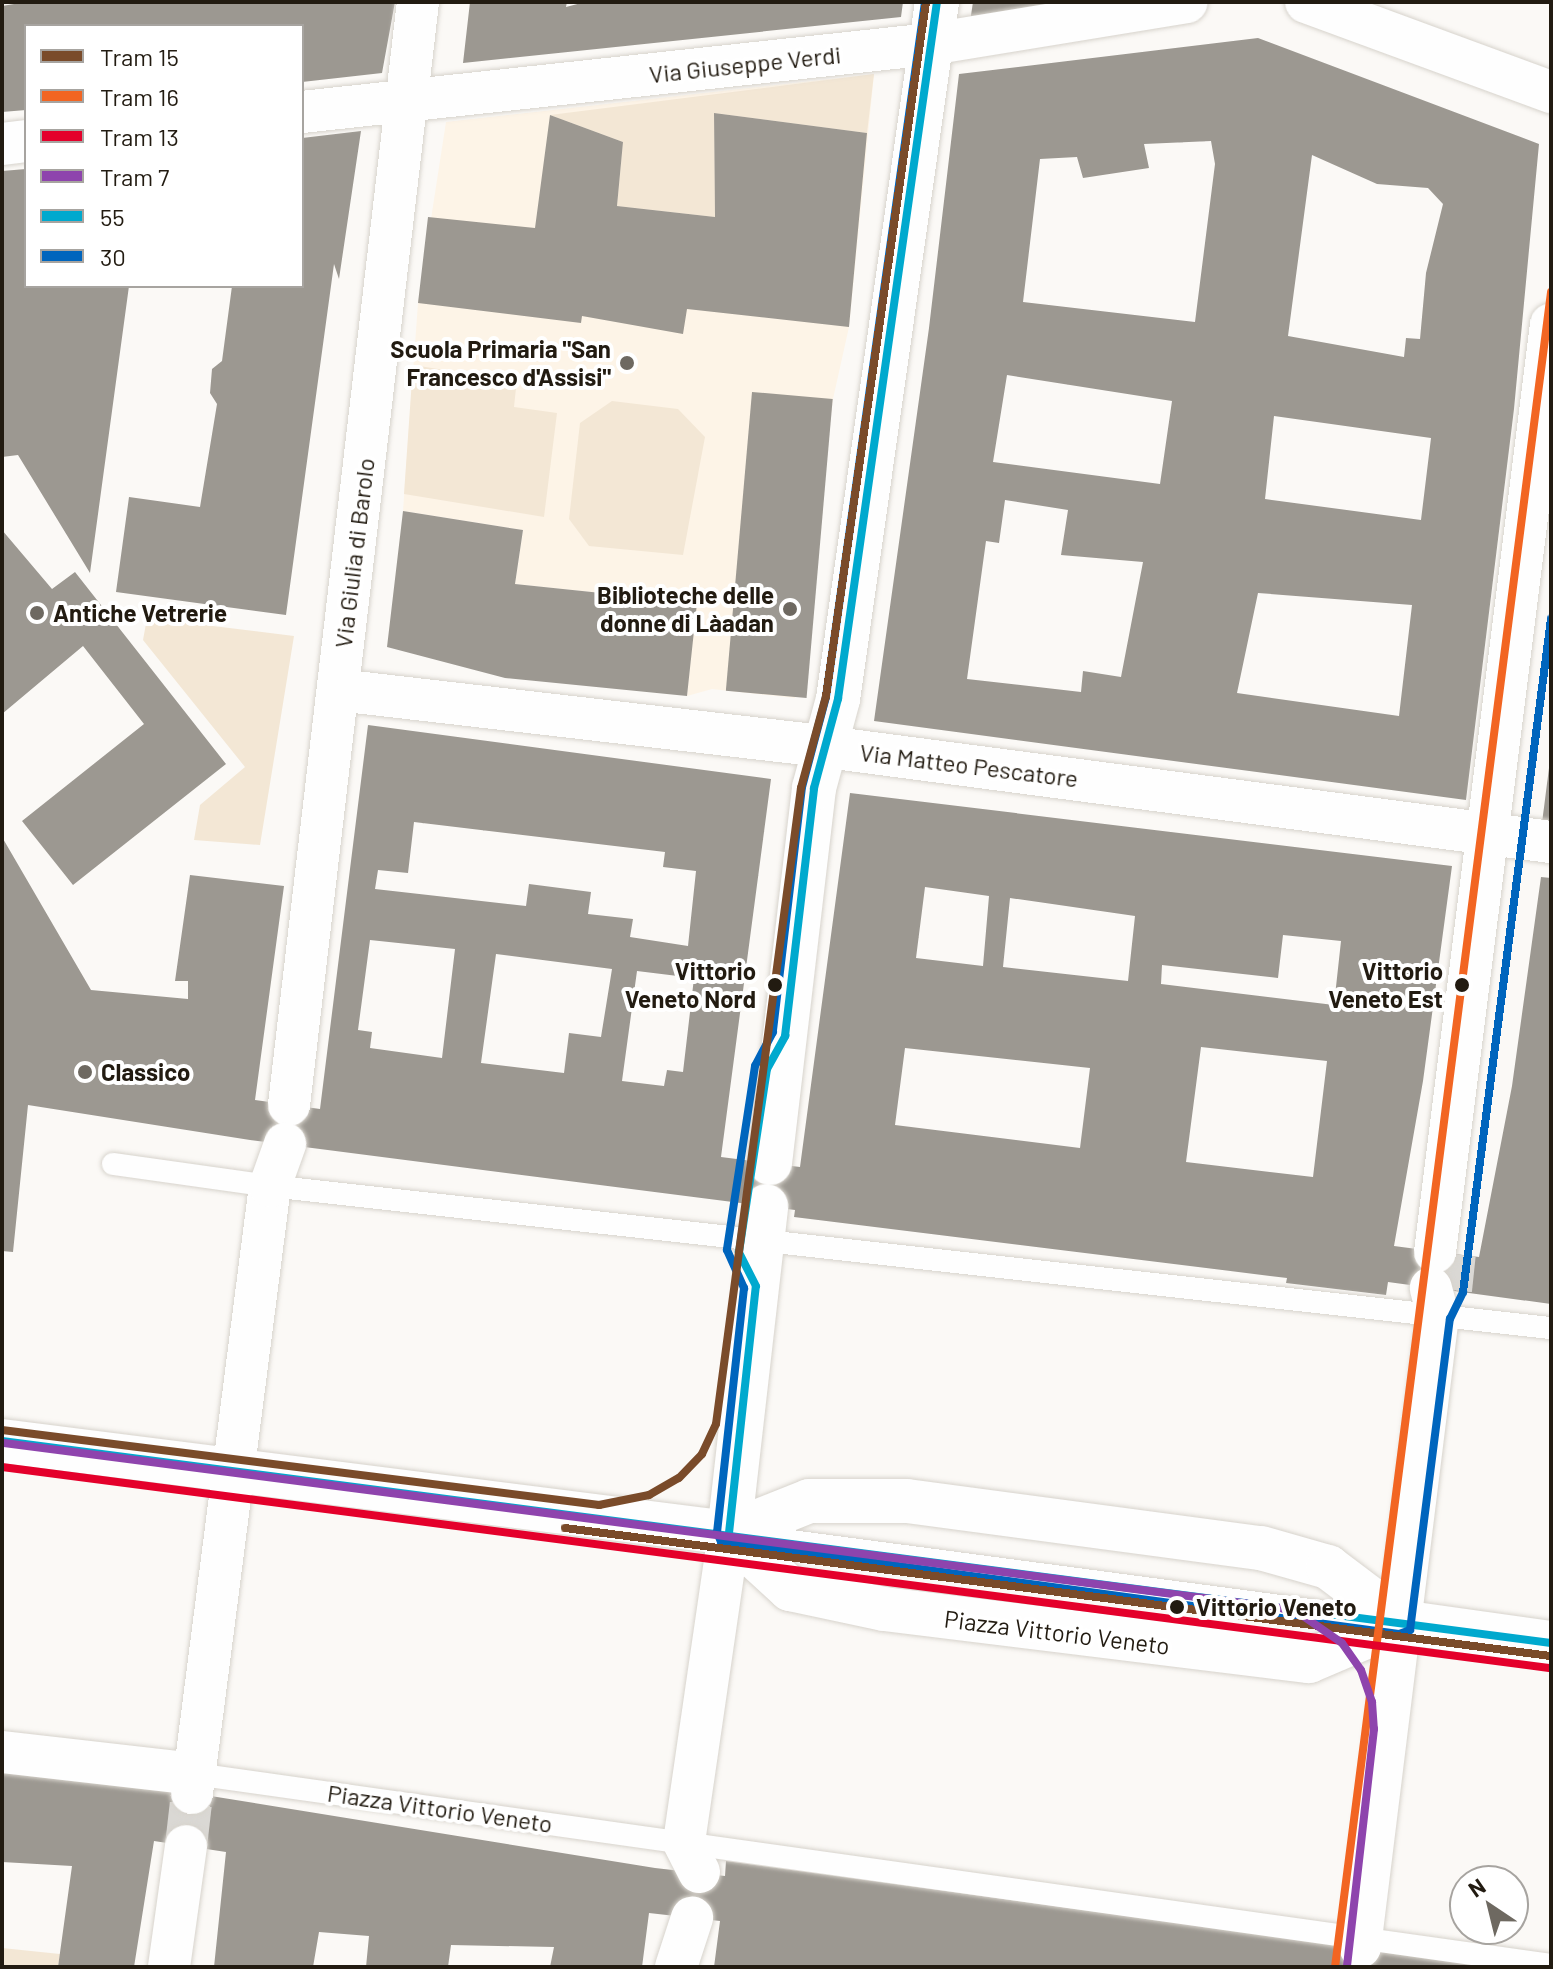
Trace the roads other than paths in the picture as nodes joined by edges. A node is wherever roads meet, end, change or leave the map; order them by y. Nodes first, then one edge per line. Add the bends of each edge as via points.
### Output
1 (418, 2) edge
2 (1187, 2) edge
3 (1306, 2) edge
4 (934, 23) edge
5 (1551, 92) edge
6 (405, 101) junction
7 (304, 112) edge
8 (24, 141) edge
9 (2, 144) edge
10 (1551, 324) edge
11 (1551, 527) edge
12 (338, 690) junction
13 (827, 747) junction
14 (1498, 835) junction
15 (1551, 842) edge
16 (762, 1162) dead end
17 (113, 1164) dead end
18 (270, 1186) junction
19 (754, 1221) junction
20 (1442, 1280) junction
21 (1551, 1328) edge
22 (2, 1441) edge
23 (237, 1473) junction
24 (729, 1533) junction
25 (1401, 1622) junction
26 (1551, 1643) edge
27 (2, 1752) edge
28 (194, 1784) junction
29 (186, 1846) tunnel mouth
30 (691, 1857) junction
31 (692, 1918) dead end
32 (1360, 1943) junction
33 (1551, 1965) edge
34 (169, 1967) edge
35 (676, 1967) edge

1 - 6 street, Via Giulia di Barolo
2 - 4 street, Via Giuseppe Verdi
3 - 5 street
4 - 6 street, Via Giuseppe Verdi
4 - 13 street
6 - 7 street, Via Giuseppe Verdi
6 - 12 street, Via Giulia di Barolo
8 - 9 street
10 - 14 street
11 - 14 street
12 - 13 street, Via Matteo Pescatore
12 - 18 street, Via Giulia di Barolo via 287,1124
13 - 14 street, Via Matteo Pescatore
13 - 16 street via 814,788 785,1036
14 - 15 street, Via Matteo Pescatore
14 - 20 street
17 - 18 lane
18 - 19 lane
18 - 23 street
19 - 20 lane
19 - 24 street via 756,1286
20 - 21 lane
20 - 25 street
22 - 23 street
23 - 24 street
23 - 28 street
24 - 25 street via 809,1501 907,1501 1117,1528 1261,1548 1328,1567
24 - 25 street, Piazza Vittorio Veneto via 790,1589 884,1609 1309,1661
24 - 30 street
25 - 26 street
25 - 32 street
27 - 28 street, Piazza Vittorio Veneto
28 - 30 lane, Piazza Vittorio Veneto
29 - 34 street
30 - 32 lane, Piazza Vittorio Veneto
31 - 35 street
32 - 33 lane, Piazza Vittorio Veneto

